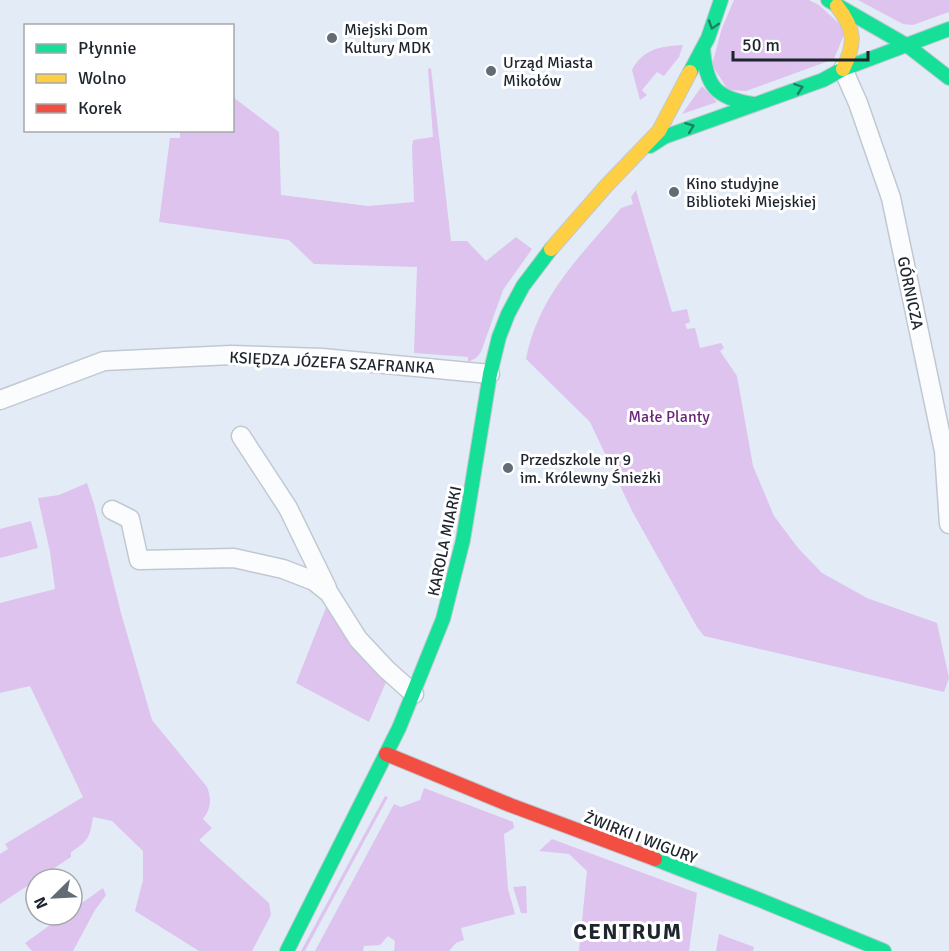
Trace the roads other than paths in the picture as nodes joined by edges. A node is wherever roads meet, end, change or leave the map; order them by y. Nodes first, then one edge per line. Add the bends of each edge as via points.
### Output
1 (721, 0) edge
2 (832, 3) edge
3 (949, 29) edge
4 (908, 46) junction
5 (703, 48) junction
6 (843, 69) junction
7 (949, 78) edge
8 (753, 104) junction
9 (639, 154) junction
10 (490, 374) junction
11 (0, 400) edge
12 (241, 436) dead end
13 (112, 510) dead end
14 (949, 524) edge
15 (329, 593) junction
16 (414, 694) junction
17 (386, 754) junction
18 (286, 951) edge
19 (884, 951) edge

1 -> 5 street, KAROLA MIARKI
2 - 4 street
2 - 6 street via 845,15 854,37
3 - 4 street, KAROLA MIARKI
4 - 6 street, KAROLA MIARKI
4 - 7 street
5 - 8 street via 704,68 711,86 724,97
5 - 9 street, KAROLA MIARKI via 659,131
8 -> 6 street, KAROLA MIARKI via 823,80
6 - 14 street, GÓRNICZA via 891,198 944,451
9 -> 8 street, KAROLA MIARKI via 664,137
9 - 10 street, KAROLA MIARKI via 566,231 523,286 499,336
10 - 11 street, KSIĘDZA JÓZEFA SZAFRANKA via 322,358 231,355 104,361
10 - 16 street, KAROLA MIARKI via 463,540 443,619
12 - 15 street via 288,508
13 - 15 street via 130,519 139,560 234,558 314,580
15 - 16 street via 358,639
16 - 17 street, KAROLA MIARKI
17 - 18 street, KAROLA MIARKI
17 - 19 street, ŻWIRKI I WIGURY via 814,920

